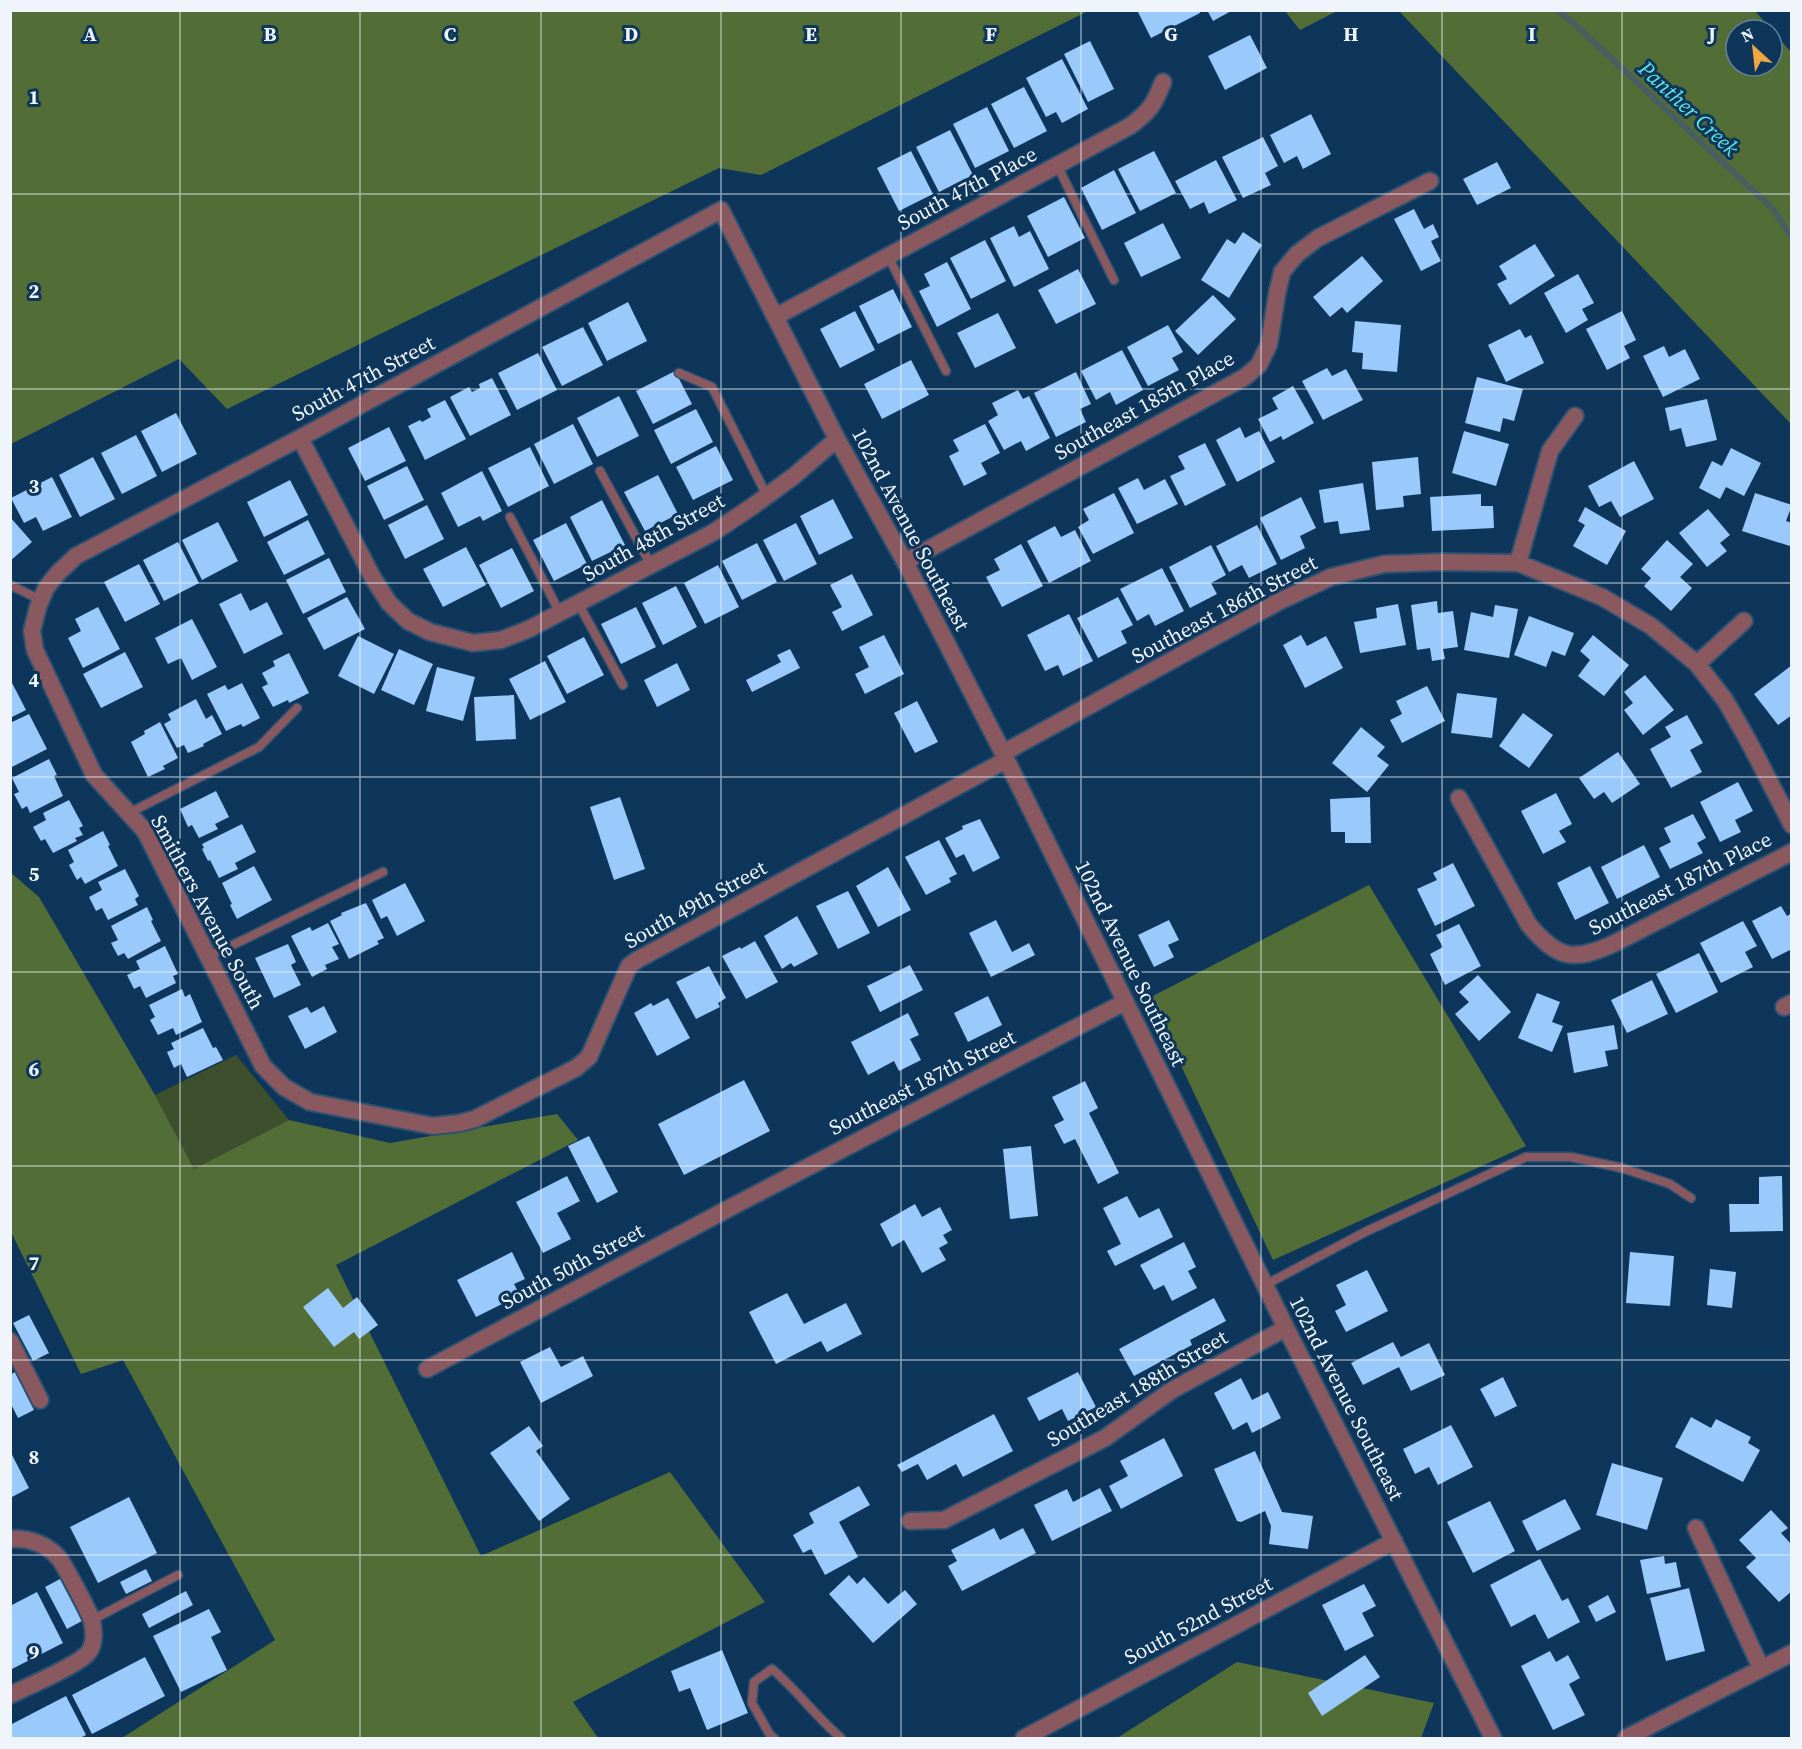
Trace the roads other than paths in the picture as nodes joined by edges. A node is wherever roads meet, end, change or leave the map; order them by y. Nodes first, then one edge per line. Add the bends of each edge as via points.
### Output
1 (1163, 82) dead end
2 (1058, 165) junction
3 (1430, 181) dead end
4 (721, 210) joint
5 (888, 256) junction
6 (1114, 280) dead end
7 (775, 317) junction
8 (946, 371) dead end
9 (679, 373) dead end
10 (1575, 416) dead end
11 (300, 438) junction
12 (837, 439) junction
13 (600, 471) dead end
14 (767, 496) junction
15 (510, 517) dead end
16 (905, 562) junction
17 (1518, 563) junction
18 (651, 565) junction
19 (10, 585) edge
20 (41, 600) junction
21 (578, 603) junction
22 (560, 613) junction
23 (1744, 621) dead end
24 (1697, 664) junction
25 (623, 685) dead end
26 (297, 708) dead end
27 (1004, 756) junction
28 (1459, 798) dead end
29 (129, 813) junction
30 (1791, 825) edge
31 (1791, 852) edge
32 (383, 872) dead end
33 (208, 957) junction
34 (1125, 1002) junction
35 (310, 1102) joint
36 (1691, 1198) dead end
37 (739, 1203) joint
38 (1265, 1285) junction
39 (1286, 1328) junction
40 (10, 1341) edge
41 (427, 1369) dead end
42 (40, 1400) dead end
43 (910, 1521) dead end
44 (1696, 1528) dead end
45 (10, 1539) edge
46 (1394, 1541) junction
47 (178, 1575) dead end
48 (92, 1620) junction
49 (1791, 1653) edge
50 (1761, 1668) junction
51 (10, 1695) edge
52 (774, 1738) edge
53 (841, 1738) edge
54 (1024, 1738) edge
55 (1493, 1738) edge
56 (1626, 1738) edge

1 - 2 street, South 47th Place via 1156,100 1130,126
2 - 5 street, South 47th Place
2 - 6 lane
3 - 16 street, Southeast 185th Place via 1318,238 1297,254 1282,272 1269,344 1259,364 1245,377
4 - 7 street, 102nd Avenue Southeast
4 - 11 street, South 47th Street
5 - 7 street, South 47th Place
5 - 8 lane
7 - 12 street, 102nd Avenue Southeast
9 - 14 lane via 712,387
10 - 17 street via 1550,451
11 - 20 street, South 47th Street via 76,556 46,588
11 - 22 street, South 48th Street via 373,578 389,603 408,621 430,632 473,643 501,640
12 - 14 street, South 48th Street
12 - 16 street, 102nd Avenue Southeast
13 - 18 lane
14 - 18 street, South 48th Street via 714,532
15 - 22 lane
16 - 27 street, 102nd Avenue Southeast
17 - 24 street via 1602,597 1651,626
17 - 27 street, Southeast 186th Street via 1384,564 1331,577 1280,601
18 - 21 street, South 48th Street
19 - 20 lane
20 - 29 street, Smithers Avenue South via 32,631 35,650 94,775
21 - 22 street, South 48th Street
21 - 25 lane
23 - 24 street
24 - 30 street via 1725,700
26 - 29 lane via 259,747
27 - 34 street, 102nd Avenue Southeast
27 - 35 street, South 49th Street via 637,960 629,966 589,1057 576,1068 475,1119 433,1126
28 - 31 street, Southeast 187th Place via 1529,926 1543,941 1571,956 1594,953
29 - 33 street, Smithers Avenue South via 145,831
32 - 33 lane
33 - 35 street, Smithers Avenue South via 263,1066 284,1087
34 - 37 street, Southeast 187th Street
34 - 38 street, 102nd Avenue Southeast
36 - 38 lane via 1670,1184 1622,1168 1570,1156 1526,1157 1365,1232
37 - 41 street, South 50th Street
38 - 39 street, 102nd Avenue Southeast
39 - 43 street, Southeast 188th Street via 1172,1390 1106,1438 944,1520
39 - 46 street, 102nd Avenue Southeast
40 - 42 street
44 - 50 street
45 - 48 street via 29,1540 58,1557
46 - 54 street, South 52nd Street
46 - 55 street, 102nd Avenue Southeast
47 - 48 lane
48 - 51 street via 94,1637 89,1652
49 - 50 street
50 - 56 street
52 - 53 lane via 752,1703 754,1682 772,1669

